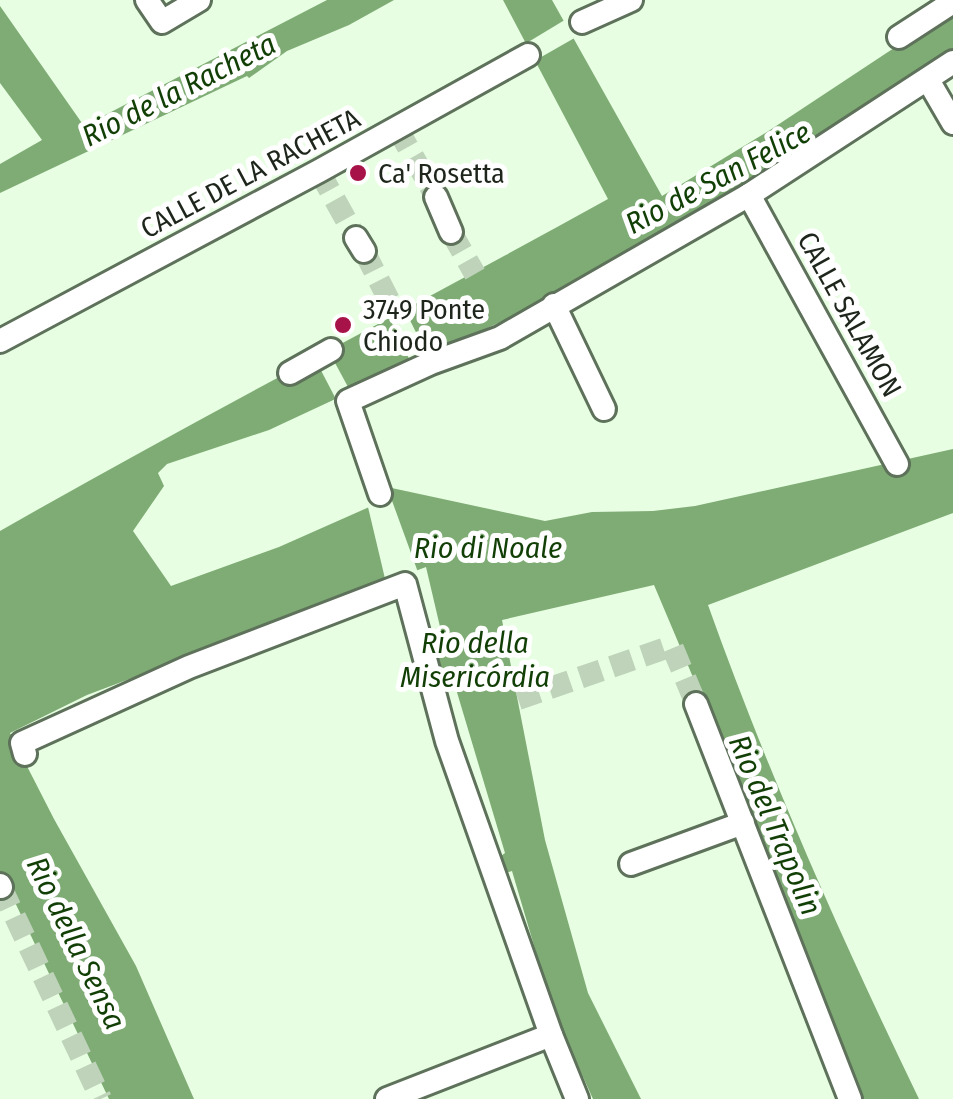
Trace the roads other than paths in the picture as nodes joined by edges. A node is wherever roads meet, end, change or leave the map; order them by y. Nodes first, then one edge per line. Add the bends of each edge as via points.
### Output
1 (147, 0) edge
2 (199, 0) edge
3 (631, 0) edge
4 (953, 2) edge
5 (582, 22) dead end
6 (899, 37) dead end
7 (528, 55) dead end
8 (953, 62) edge
9 (928, 80) junction
10 (953, 122) edge
11 (750, 194) junction
12 (436, 197) tunnel mouth
13 (452, 232) tunnel mouth
14 (554, 305) junction
15 (0, 342) edge
16 (331, 350) dead end
17 (290, 373) dead end
18 (604, 409) dead end
19 (897, 464) dead end
20 (380, 494) dead end
21 (696, 704) tunnel mouth
22 (24, 754) dead end
23 (742, 823) junction
24 (631, 864) dead end
25 (551, 1035) junction
26 (386, 1099) edge
27 (577, 1099) edge
28 (850, 1099) edge

1 - 2 street via 162,22
3 - 5 street
4 - 6 street
7 - 15 street, CALLE DE LA RACHETA
8 - 9 street
9 - 10 street
9 - 11 street
11 - 14 street
11 - 19 street, CALLE SALAMON
12 - 13 street
14 - 18 street
14 - 20 street via 500,338 348,401
16 - 17 street
21 - 23 street
22 - 25 street via 22,742 172,675 405,584 447,741
23 - 24 street
23 - 28 street
25 - 26 street
25 - 27 street

